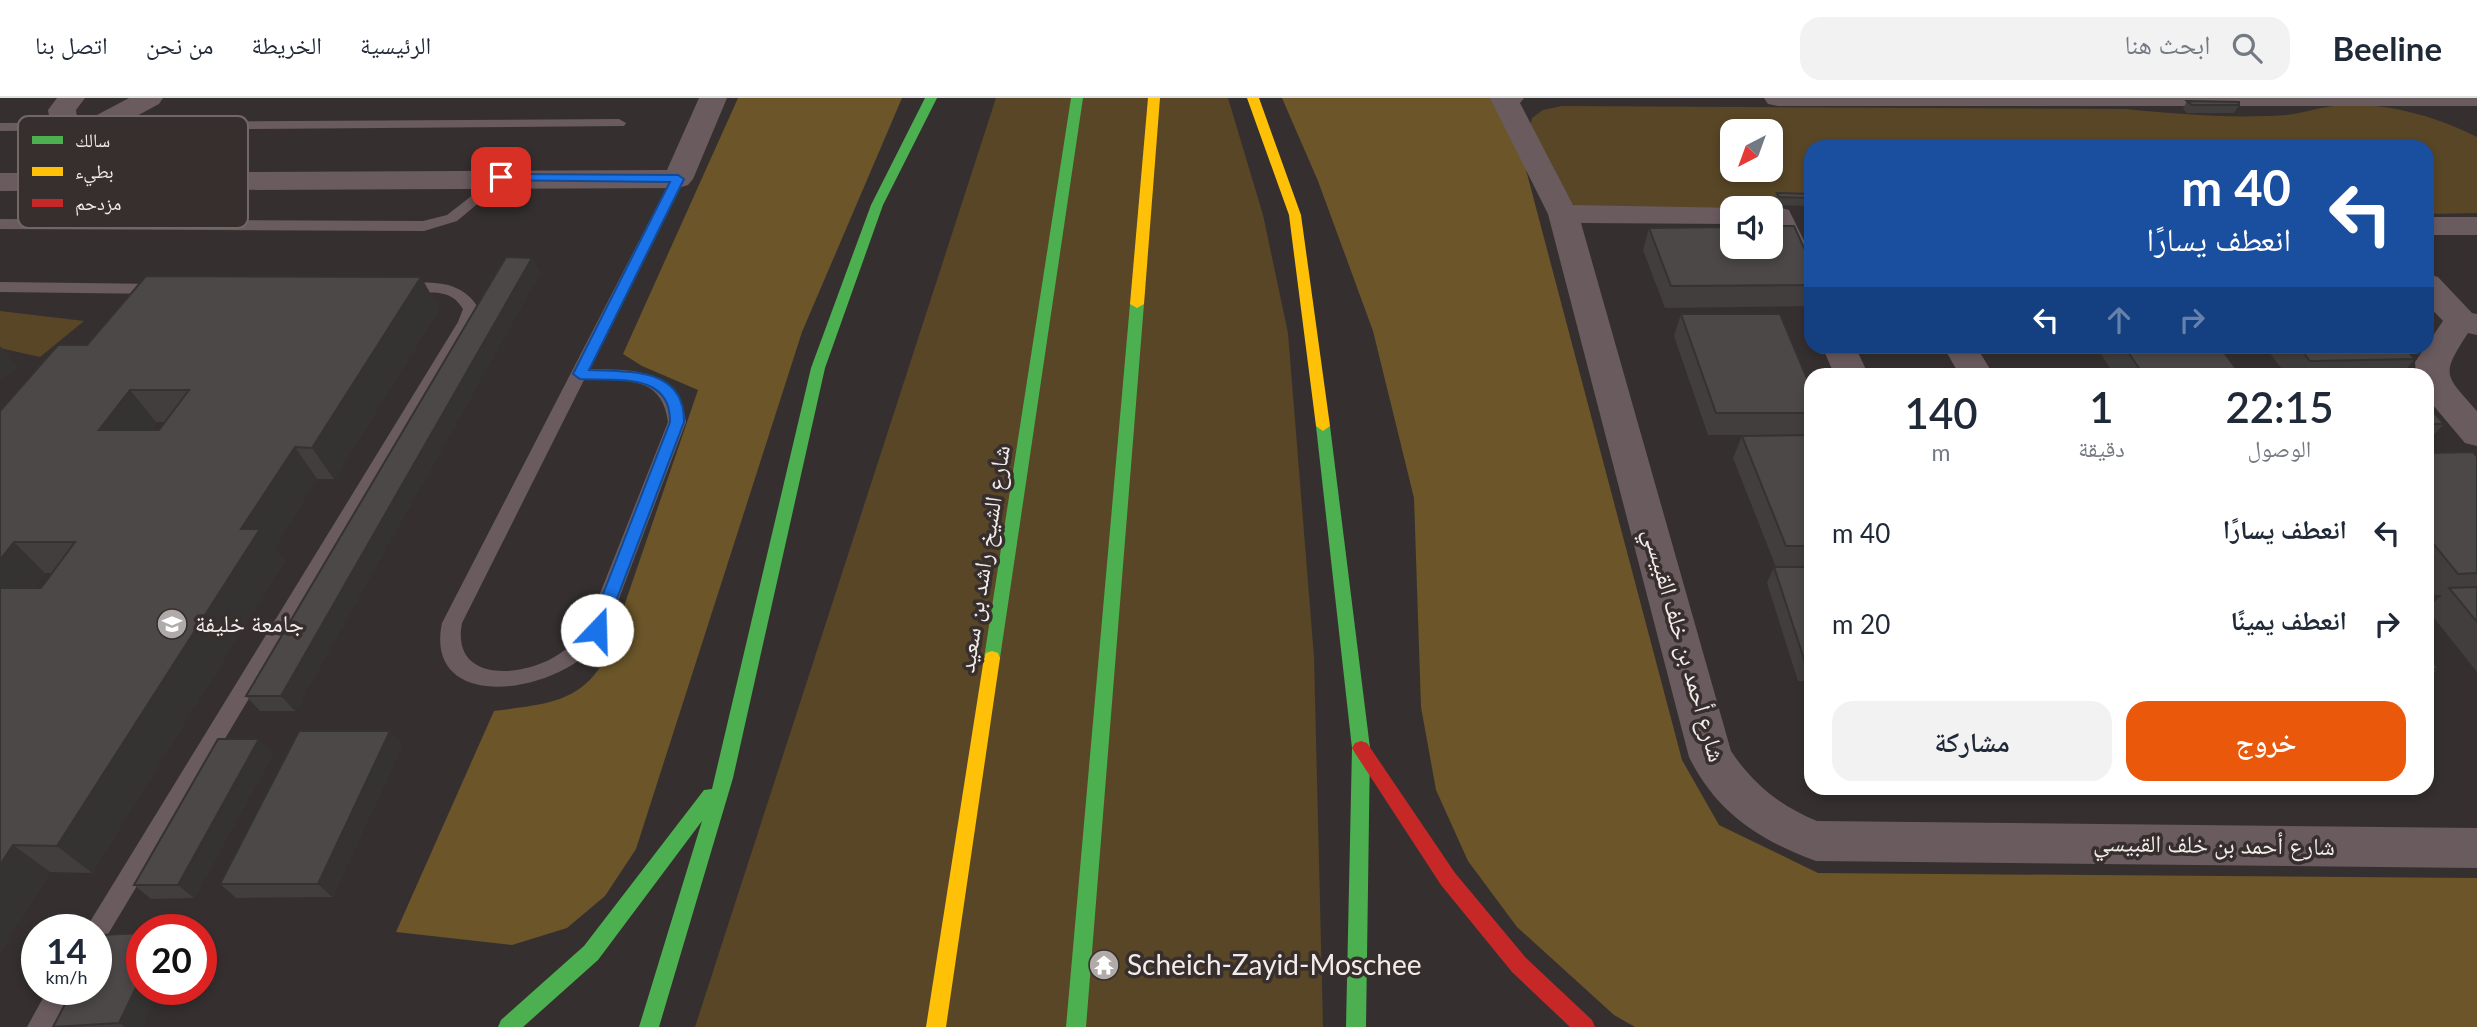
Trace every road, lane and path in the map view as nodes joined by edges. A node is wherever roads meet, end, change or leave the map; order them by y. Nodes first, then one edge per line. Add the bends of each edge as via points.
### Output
1 (71, 98) edge
2 (149, 98) edge
3 (713, 98) edge
4 (931, 98) edge
5 (1077, 98) edge
6 (1154, 98) edge
7 (1253, 98) edge
8 (1504, 98) edge
9 (1510, 98) edge
10 (1778, 98) edge
11 (2202, 98) edge
12 (2299, 98) edge
13 (2305, 98) edge
14 (2377, 98) edge
15 (2477, 98) edge
16 (63, 116) edge
17 (115, 116) edge
18 (620, 123) dead end
19 (2477, 123) edge
20 (248, 124) edge
21 (0, 127) edge
22 (18, 127) edge
23 (501, 177) junction
24 (248, 179) edge
25 (678, 179) junction
26 (1563, 214) junction
27 (1720, 215) edge
28 (1783, 216) edge
29 (1804, 217) edge
30 (0, 224) edge
31 (18, 224) edge
32 (248, 225) edge
33 (2434, 226) edge
34 (2477, 226) edge
35 (1783, 232) edge
36 (1804, 274) edge
37 (0, 287) edge
38 (382, 288) edge
39 (180, 289) edge
40 (2434, 290) edge
41 (2469, 323) edge
42 (2432, 368) edge
43 (580, 374) junction
44 (2434, 383) edge
45 (2477, 434) edge
46 (1361, 748) junction
47 (724, 778) junction
48 (2477, 848) edge
49 (108, 914) edge
50 (52, 1005) edge
51 (39, 1027) edge
52 (508, 1027) edge
53 (649, 1027) edge
54 (936, 1027) edge
55 (1076, 1027) edge
56 (1356, 1027) edge
57 (1585, 1027) edge

1 - 16 street
2 - 17 street
3 - 25 street
4 - 47 main road via 877,205 818,368
5 - 54 main road, شارع الشيخ راشد بن سعيد
6 - 55 main road
7 - 46 main road via 1295,215
8 - 9 street
8 - 26 street, شارع أحمد بن خلف القبيسي
10 - 11 street
11 - 12 street
13 - 14 street
14 - 15 street
14 - 19 street via 2450,112
18 - 20 lane
21 - 22 lane
23 - 24 street
23 - 25 street
23 - 32 lane via 452,218 424,226
25 - 43 lane
26 - 27 street
26 - 48 street, شارع أحمد بن خلف القبيسي via 1711,757 1754,812 1816,841
28 - 29 street
30 - 31 lane
33 - 34 street
35 - 36 street
37 - 39 lane
38 - 49 lane via 454,290 466,298 471,309
40 - 41 street
41 - 42 street via 2432,362
43 - 43 lane via 643,378 660,385 672,395 677,422 597,630 583,649 532,675 505,680 478,675 458,663 449,645 452,623
44 - 45 street
46 - 56 main road
46 - 57 main road via 1448,879 1519,965
47 - 52 main road via 591,953
47 - 53 main road
50 - 51 lane

